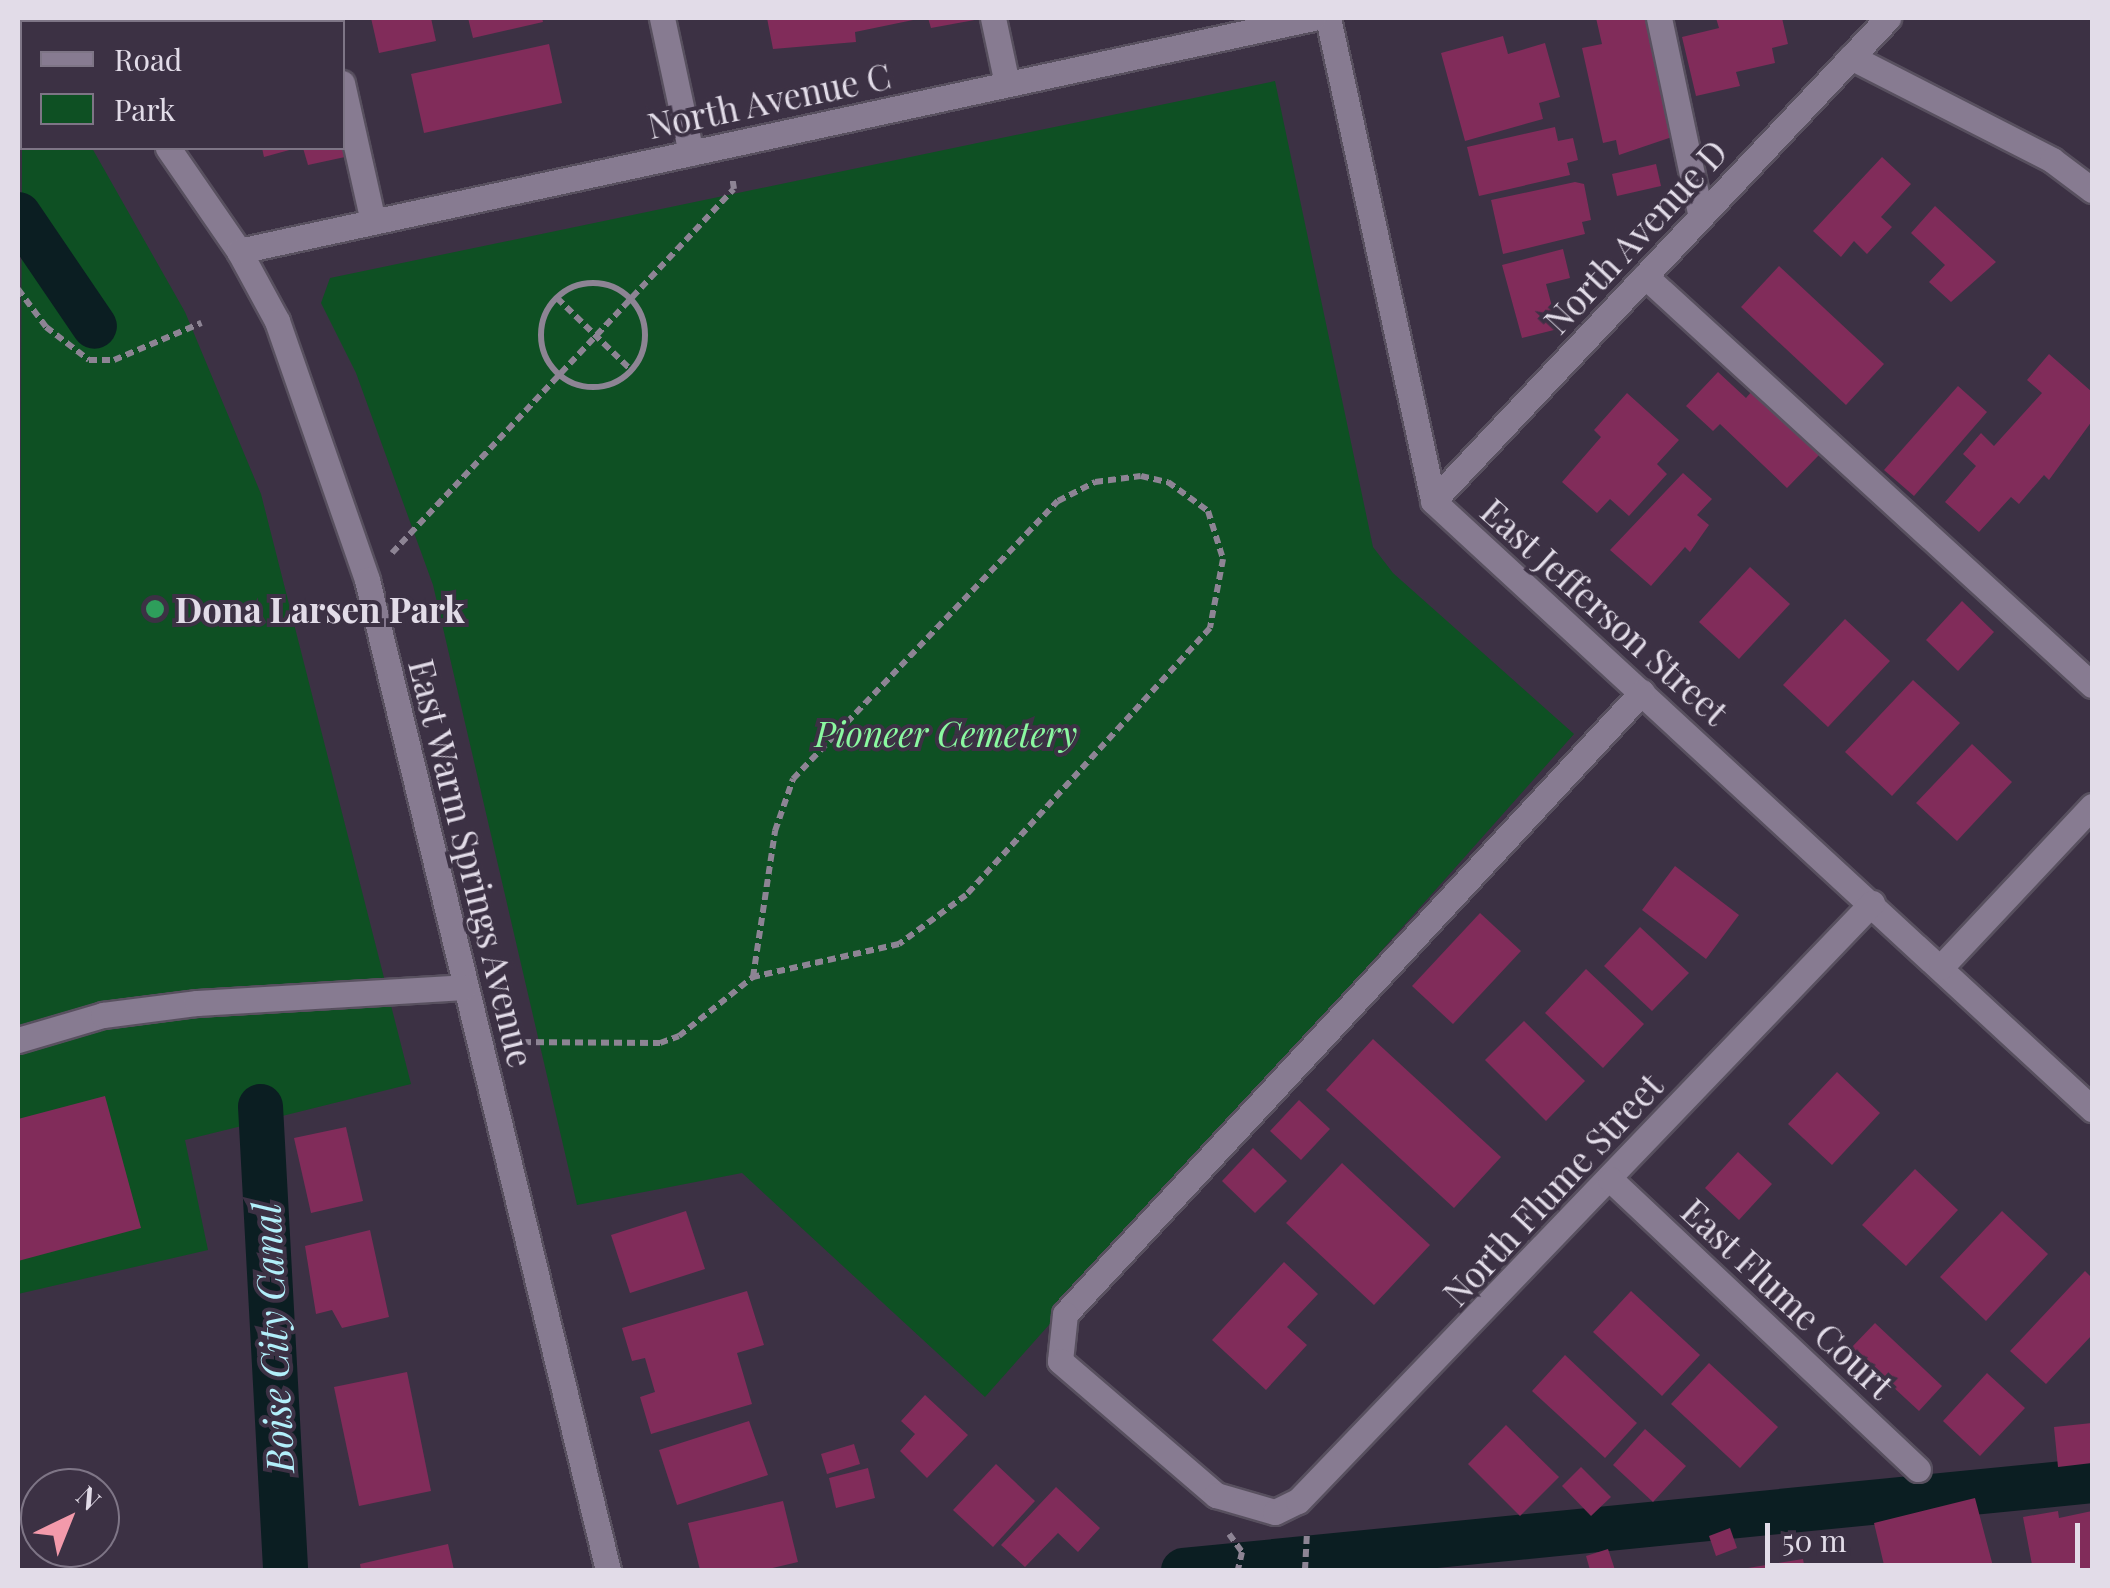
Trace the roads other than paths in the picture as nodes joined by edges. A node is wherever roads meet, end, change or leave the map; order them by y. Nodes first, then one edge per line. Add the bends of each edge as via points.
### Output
1 (662, 18) edge
2 (993, 18) edge
3 (1314, 18) edge
4 (1328, 18) edge
5 (1659, 18) edge
6 (1888, 18) edge
7 (1851, 57) junction
8 (1007, 84) junction
9 (345, 98) edge
10 (169, 150) edge
11 (691, 153) junction
12 (2092, 190) edge
13 (1701, 217) junction
14 (372, 222) junction
15 (239, 251) junction
16 (1645, 276) junction
17 (1433, 501) junction
18 (2092, 685) edge
19 (1642, 692) junction
20 (2092, 806) edge
21 (1872, 903) junction
22 (1940, 967) junction
23 (466, 987) junction
24 (18, 1040) edge
25 (2092, 1109) edge
26 (1610, 1179) junction
27 (1918, 1468) dead end
28 (608, 1570) edge

1 - 11 street
2 - 8 street
3 - 8 street, North Avenue C
4 - 17 street, East Jefferson Street
5 - 13 street
6 - 7 street, North Avenue D
7 - 12 street via 2052,160
7 - 13 street, North Avenue D
8 - 11 street, North Avenue C
9 - 14 street
10 - 15 street, East Warm Springs Avenue
11 - 14 street, North Avenue C
13 - 16 street, North Avenue D
14 - 15 street, North Avenue C
15 - 23 street, East Warm Springs Avenue via 277,321 368,580
16 - 17 street, North Avenue D
16 - 18 street
17 - 19 street, East Jefferson Street
19 - 21 street, East Jefferson Street
19 - 26 street, North Flume Street via 1065,1314 1060,1361 1198,1484 1248,1508 1274,1512 1328,1476
20 - 22 street
21 - 22 street, East Jefferson Street
21 - 26 street, North Flume Street
22 - 25 street, East Jefferson Street
23 - 24 street via 197,1003 102,1015
23 - 28 street, East Warm Springs Avenue
26 - 27 street, East Flume Court

